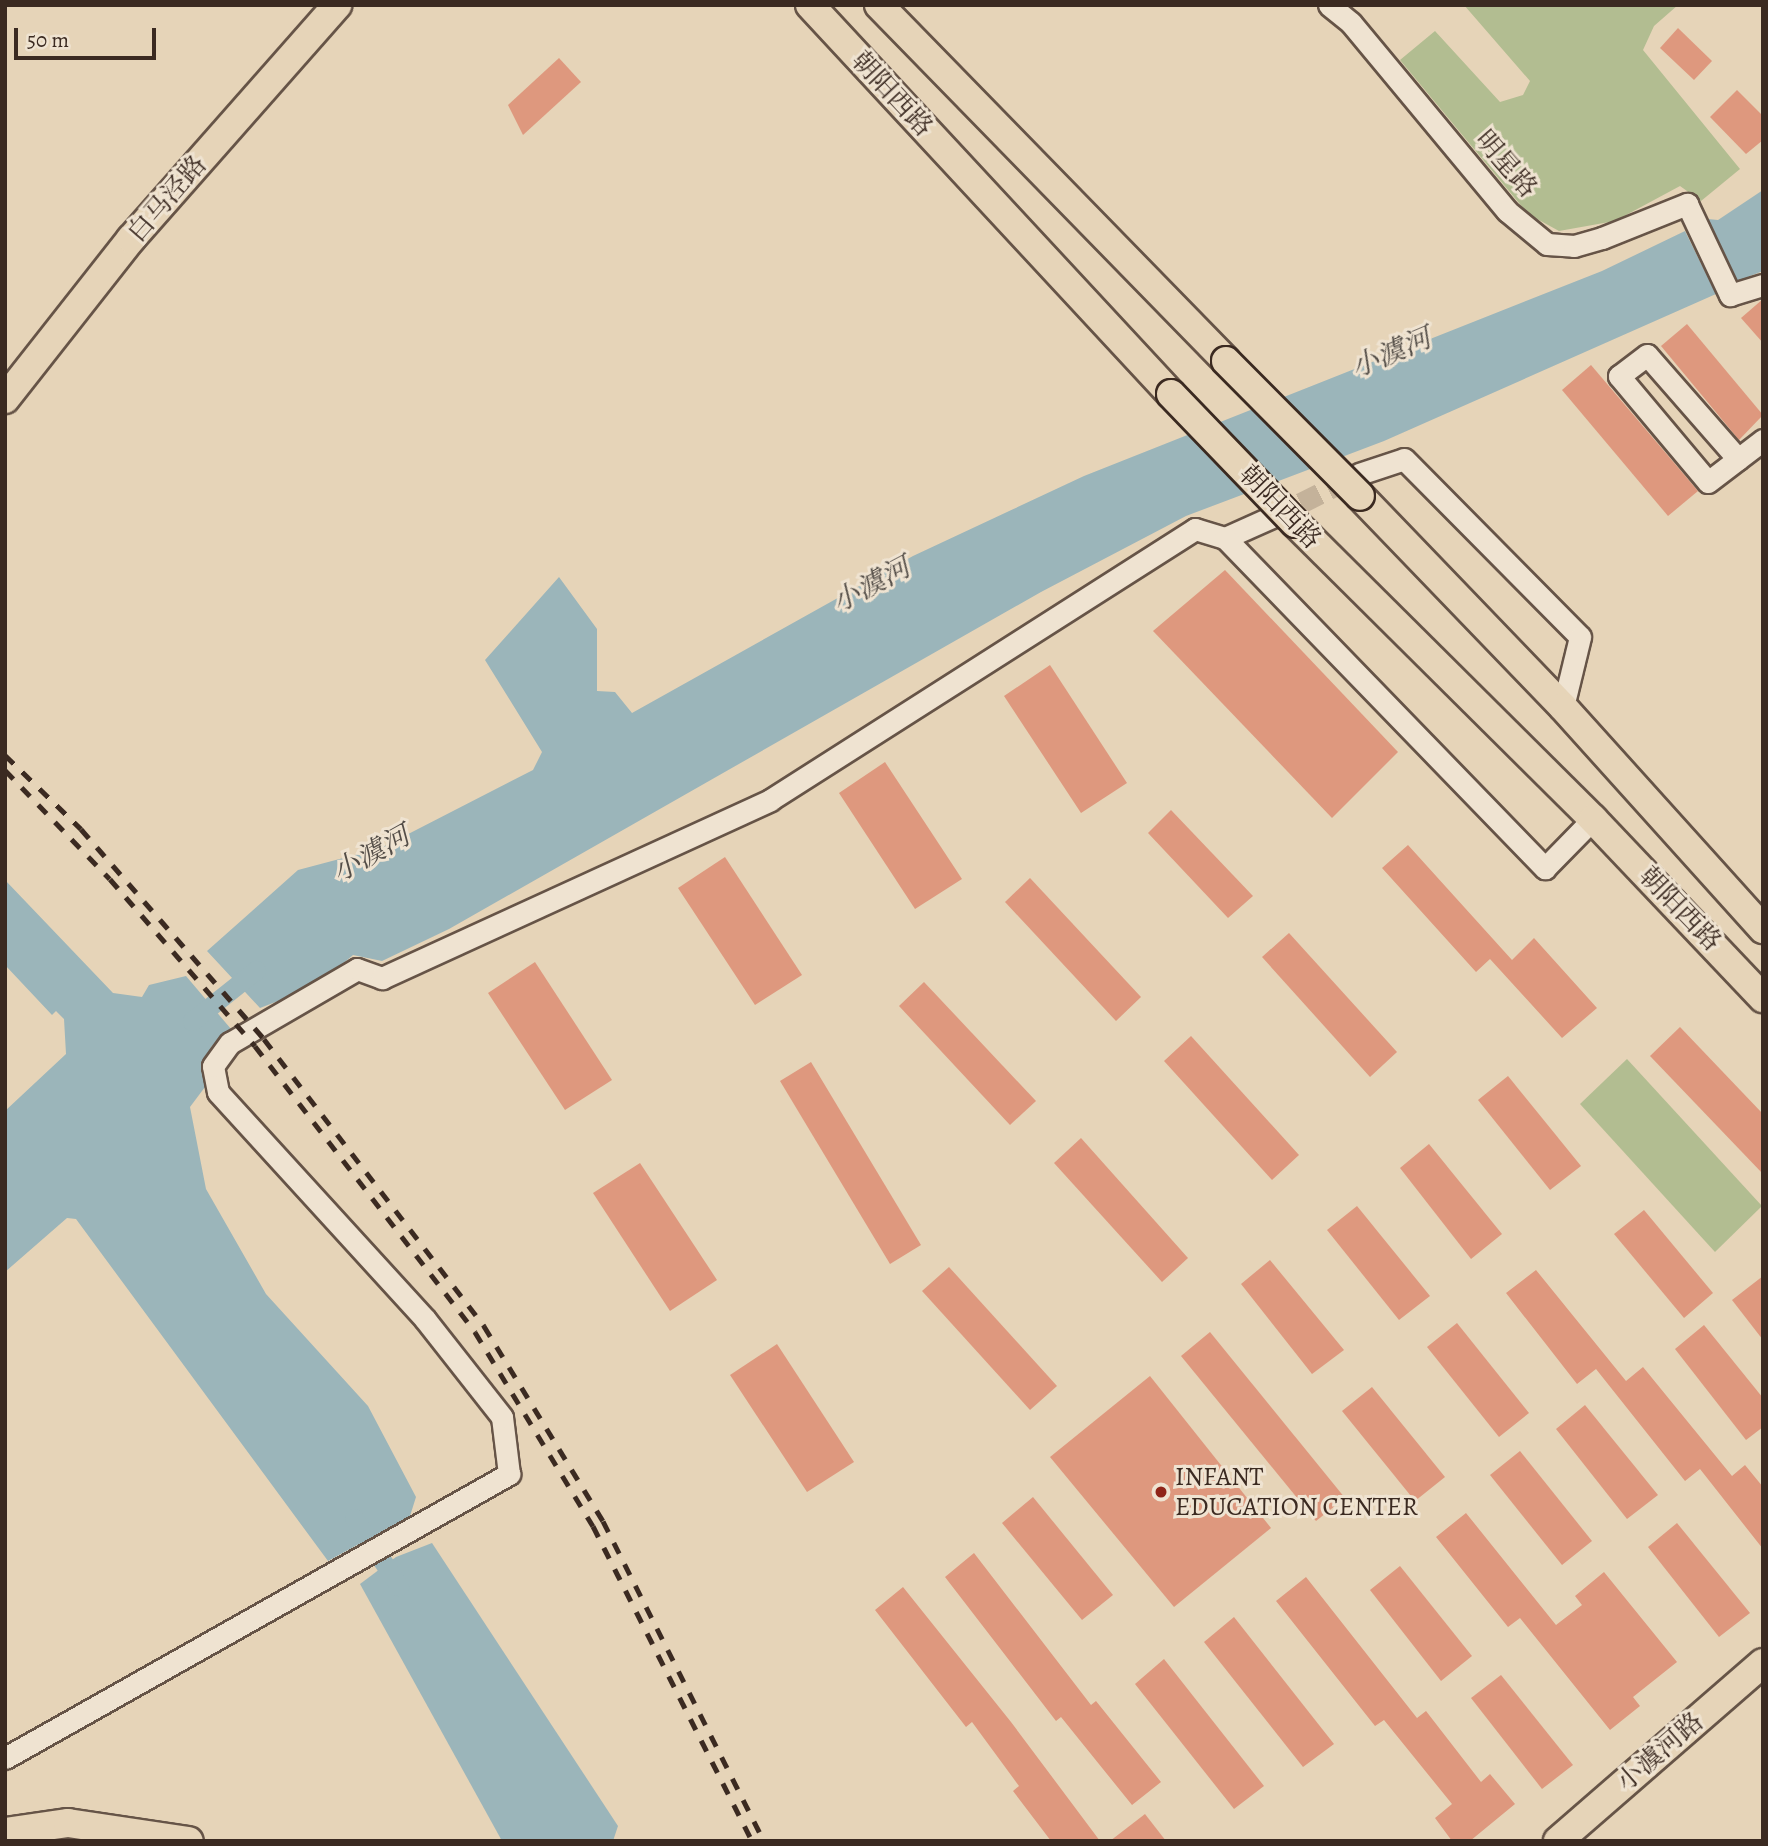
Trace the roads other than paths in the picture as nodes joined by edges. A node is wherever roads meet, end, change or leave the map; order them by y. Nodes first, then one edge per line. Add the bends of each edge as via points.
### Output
1 (337, 5) edge
2 (810, 5) edge
3 (879, 5) edge
4 (1329, 5) edge
5 (1763, 285) edge
6 (5, 399) edge
7 (1763, 440) edge
8 (1738, 459) junction
9 (1360, 485) junction
10 (1283, 520) junction
11 (1225, 538) junction
12 (1563, 707) junction
13 (1593, 819) junction
14 (1763, 929) edge
15 (1763, 998) edge
16 (1763, 1663) edge
17 (5, 1758) edge
18 (5, 1832) edge
19 (190, 1841) edge
20 (1558, 1841) edge

1 - 6 main road, 白马泾路 via 131,239
2 - 10 main road, 朝阳西路, bridge
3 - 9 main road, 朝阳西路, bridge via 1226,361
4 - 5 street, 明星路 via 1351,23 1507,211 1547,244 1574,246 1687,204 1730,295
7 - 8 street
8 - 8 street via 1708,482 1619,376 1647,355
9 - 12 main road, 朝阳西路
9 - 12 street via 1404,459 1580,637
10 - 11 street
10 - 13 main road, 朝阳西路
11 - 13 street via 1545,868
11 - 17 street via 1195,529 770,800 382,978 357,970 230,1043 212,1066 218,1092 425,1319 502,1417 509,1474
12 - 14 main road, 朝阳西路
13 - 15 main road, 朝阳西路
16 - 20 main road, 小澞河路
18 - 19 main road via 68,1823

